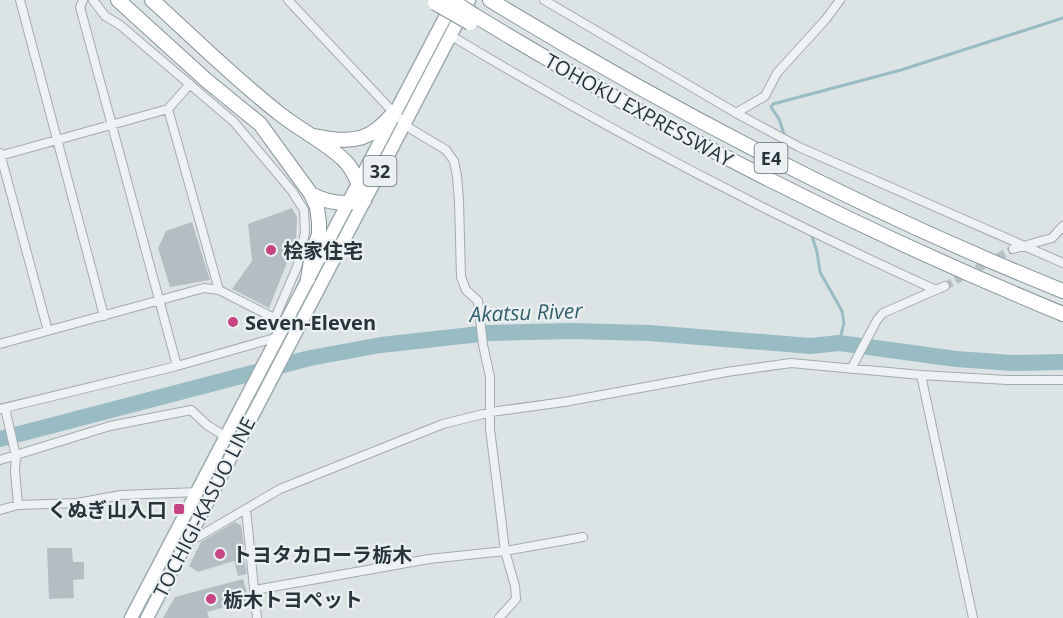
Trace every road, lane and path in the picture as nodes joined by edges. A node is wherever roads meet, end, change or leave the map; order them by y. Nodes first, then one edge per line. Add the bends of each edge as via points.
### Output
1 (20, 0) edge
2 (83, 0) edge
3 (93, 0) edge
4 (118, 0) edge
5 (127, 0) edge
6 (141, 0) edge
7 (152, 0) edge
8 (288, 0) edge
9 (452, 0) edge
10 (469, 0) edge
11 (490, 0) edge
12 (544, 0) edge
13 (840, 0) edge
14 (433, 2) edge
15 (166, 13) junction
16 (472, 19) junction
17 (149, 28) junction
18 (450, 35) junction
19 (190, 84) junction
20 (168, 110) junction
21 (736, 112) junction
22 (393, 113) junction
23 (405, 123) junction
24 (112, 125) junction
25 (309, 135) junction
26 (58, 140) junction
27 (0, 155) edge
28 (359, 182) junction
29 (311, 194) junction
30 (364, 201) junction
31 (347, 203) junction
32 (1063, 226) edge
33 (1022, 246) junction
34 (1013, 249) tunnel mouth
35 (1063, 263) edge
36 (308, 279) junction
37 (945, 286) tunnel mouth
38 (219, 290) junction
39 (936, 290) junction
40 (1063, 291) edge
41 (160, 300) junction
42 (1063, 314) edge
43 (104, 316) junction
44 (280, 321) junction
45 (298, 330) junction
46 (48, 331) junction
47 (275, 342) junction
48 (0, 344) edge
49 (177, 366) junction
50 (851, 369) junction
51 (921, 375) junction
52 (1063, 380) edge
53 (4, 410) edge
54 (491, 412) junction
55 (226, 437) junction
56 (16, 452) junction
57 (0, 460) edge
58 (198, 492) junction
59 (18, 505) junction
60 (246, 509) junction
61 (0, 510) edge
62 (183, 534) junction
63 (583, 537) dead end
64 (506, 550) junction
65 (255, 590) junction
66 (131, 618) edge
67 (147, 618) edge
68 (257, 618) edge
69 (499, 618) edge
70 (973, 618) edge

1 - 26 street
2 - 24 street via 80,7
3 - 19 street via 105,16
4 - 17 highway
5 - 17 highway
6 - 15 highway
7 - 15 highway
8 - 22 street
9 - 16 highway, TOHOKU EXPRESSWAY / E4, bridge
9 - 22 main road, 32
10 - 18 main road, 32
11 - 40 highway, TOHOKU EXPRESSWAY / E4 via 726,135 909,225
12 - 21 street
13 - 21 street via 777,73 765,96
14 - 16 highway, bridge
15 - 25 highway
16 - 42 highway, TOHOKU EXPRESSWAY / E4 via 814,203
17 - 29 highway via 260,124
18 - 23 main road, 32
18 - 39 street via 540,89 754,204
19 - 20 street
19 - 44 street via 234,122 304,210 305,233
20 - 24 street
20 - 38 street
21 - 33 street via 799,147
22 - 23 street
22 - 25 highway via 375,131 352,140
22 - 28 main road, 32
23 - 30 main road, 32
23 - 54 street via 446,150 454,161 459,193 461,277 466,290 478,301 490,377
24 - 26 street
24 - 41 street
25 - 28 highway via 343,159
26 - 27 street
26 - 43 street
27 - 46 street
28 - 30 highway
28 - 31 main road, 32
29 - 31 highway via 323,201
29 - 36 highway via 317,207 319,235
30 - 31 highway
30 - 45 main road, 32
31 - 36 main road, 32
32 - 33 street via 1052,238
33 - 34 street
33 - 35 street
36 - 44 main road, 32
37 - 39 street
38 - 41 street via 204,288
38 - 44 street
39 - 50 street via 883,313
41 - 43 street
41 - 49 street
43 - 46 street
44 - 45 street
44 - 47 main road, 32
45 - 62 main road, TOCHIGI-KASUO LINE / 32
46 - 48 street
47 - 49 street
47 - 55 main road, TOCHIGI-KASUO LINE / 32
49 - 53 street
50 - 51 street
50 - 54 street via 790,363
51 - 52 street
51 - 70 street
53 - 56 street
54 - 60 street via 443,424 381,447 280,489
54 - 64 street
55 - 56 street via 191,410 110,426
55 - 58 main road, TOCHIGI-KASUO LINE / 32
56 - 57 street
56 - 59 street
58 - 59 street via 121,495 77,504
58 - 62 main road, TOCHIGI-KASUO LINE / 32
59 - 61 street
60 - 62 street via 198,537
60 - 65 street
62 - 66 main road, TOCHIGI-KASUO LINE / 32
62 - 67 main road, TOCHIGI-KASUO LINE / 32
63 - 64 street
64 - 65 street via 429,559
64 - 69 street via 516,599
65 - 68 street

